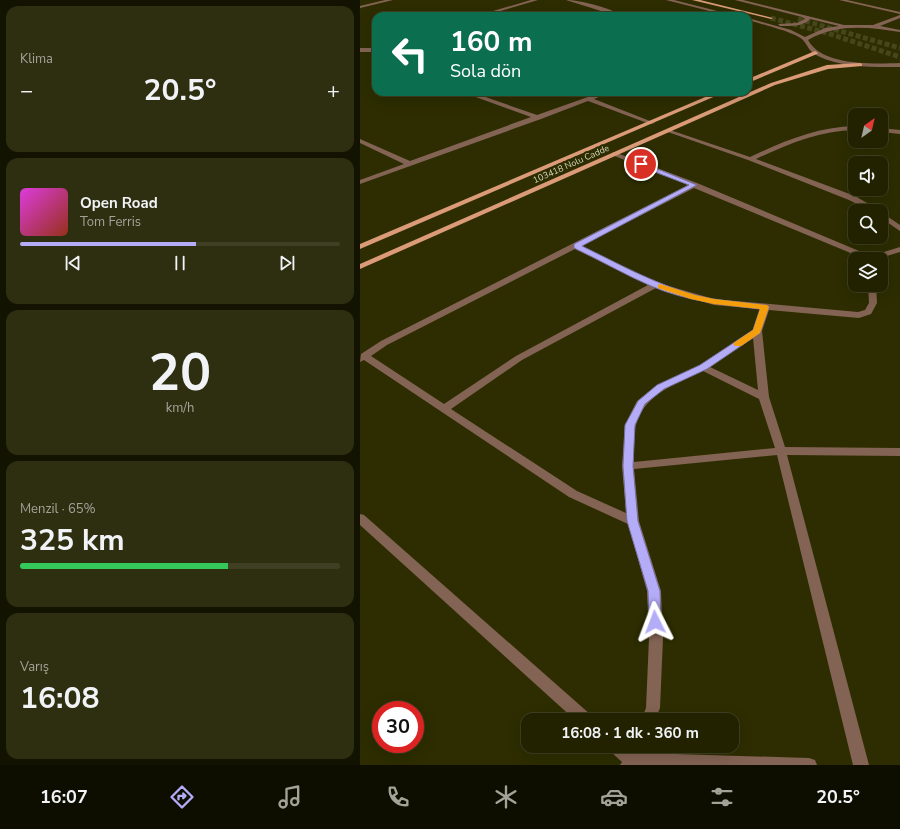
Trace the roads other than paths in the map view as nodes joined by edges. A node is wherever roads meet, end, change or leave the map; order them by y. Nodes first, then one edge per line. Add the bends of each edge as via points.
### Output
1 (391, 0) edge
2 (536, 0) edge
3 (568, 0) edge
4 (668, 0) edge
5 (694, 0) edge
6 (718, 0) edge
7 (737, 0) edge
8 (841, 0) edge
9 (360, 7) edge
10 (493, 12) edge
11 (611, 12) edge
12 (718, 12) edge
13 (745, 12) edge
14 (900, 13) edge
15 (752, 14) edge
16 (777, 14) tunnel mouth
17 (803, 15) junction
18 (900, 16) edge
19 (770, 18) tunnel mouth
20 (752, 20) edge
21 (772, 26) junction
22 (852, 27) junction
23 (873, 27) junction
24 (900, 32) edge
25 (805, 39) junction
26 (360, 50) edge
27 (372, 50) edge
28 (815, 53) junction
29 (860, 64) junction
30 (900, 65) edge
31 (874, 66) junction
32 (900, 71) edge
33 (752, 79) edge
34 (752, 93) edge
35 (476, 96) edge
36 (597, 96) edge
37 (712, 96) edge
38 (745, 96) edge
39 (589, 99) junction
40 (539, 118) junction
41 (652, 123) junction
42 (848, 128) edge
43 (668, 131) junction
44 (888, 131) edge
45 (900, 132) edge
46 (360, 141) edge
47 (614, 154) junction
48 (750, 159) junction
49 (410, 164) junction
50 (360, 182) edge
51 (694, 185) junction
52 (864, 204) edge
53 (888, 220) edge
54 (900, 229) edge
55 (576, 246) junction
56 (360, 247) edge
57 (900, 249) edge
58 (857, 252) edge
59 (888, 253) edge
60 (360, 267) edge
61 (655, 285) junction
62 (872, 292) edge
63 (765, 307) junction
64 (757, 331) junction
65 (362, 357) edge
66 (703, 367) junction
67 (764, 397) junction
68 (445, 408) junction
69 (781, 451) junction
70 (900, 452) edge
71 (628, 466) junction
72 (360, 518) edge
73 (633, 521) junction
74 (578, 713) edge
75 (651, 713) edge
76 (632, 757) edge
77 (809, 765) edge
78 (861, 765) edge

1 - 9 street
2 - 10 street
3 - 11 street
4 - 12 street
5 - 13 main road
6 - 16 main road
7 - 17 street
8 - 14 street
15 - 19 main road
17 - 21 street via 808,19 804,22
17 - 22 street
18 - 23 street
20 - 21 street
21 - 25 street
22 - 23 street
22 - 25 street via 823,30
23 - 24 street
25 - 28 street via 806,45
26 - 27 street
28 - 29 street via 834,60
28 - 33 main road
29 - 31 street
29 - 34 main road, 103418 Nolu Cadde via 827,67
30 - 31 street
31 - 32 street
35 - 40 street
36 - 39 street
37 - 41 main road
38 - 43 main road, 103418 Nolu Cadde
39 - 40 street
39 - 41 street
40 - 49 street
41 - 56 main road
42 - 48 street via 838,127 801,136
43 - 47 main road, 103418 Nolu Cadde
43 - 48 street
44 - 45 street
46 - 49 street
47 - 51 street
47 - 60 main road, 103418 Nolu Cadde
48 - 52 street
49 - 50 street
51 - 55 street
51 - 58 street
53 - 54 street
55 - 61 street
55 - 65 street via 384,343
57 - 59 street
61 - 63 street via 714,302
61 - 68 street via 519,358
62 - 63 street via 873,303 868,312 859,315
63 - 64 street
64 - 66 street
64 - 67 street
65 - 68 street
66 - 67 street
66 - 71 street via 661,387 641,403 630,425
67 - 69 street
68 - 73 street via 573,494
69 - 70 street
69 - 71 street
69 - 78 street
71 - 73 street
72 - 74 street
73 - 75 street via 654,591 656,638
76 - 77 street

